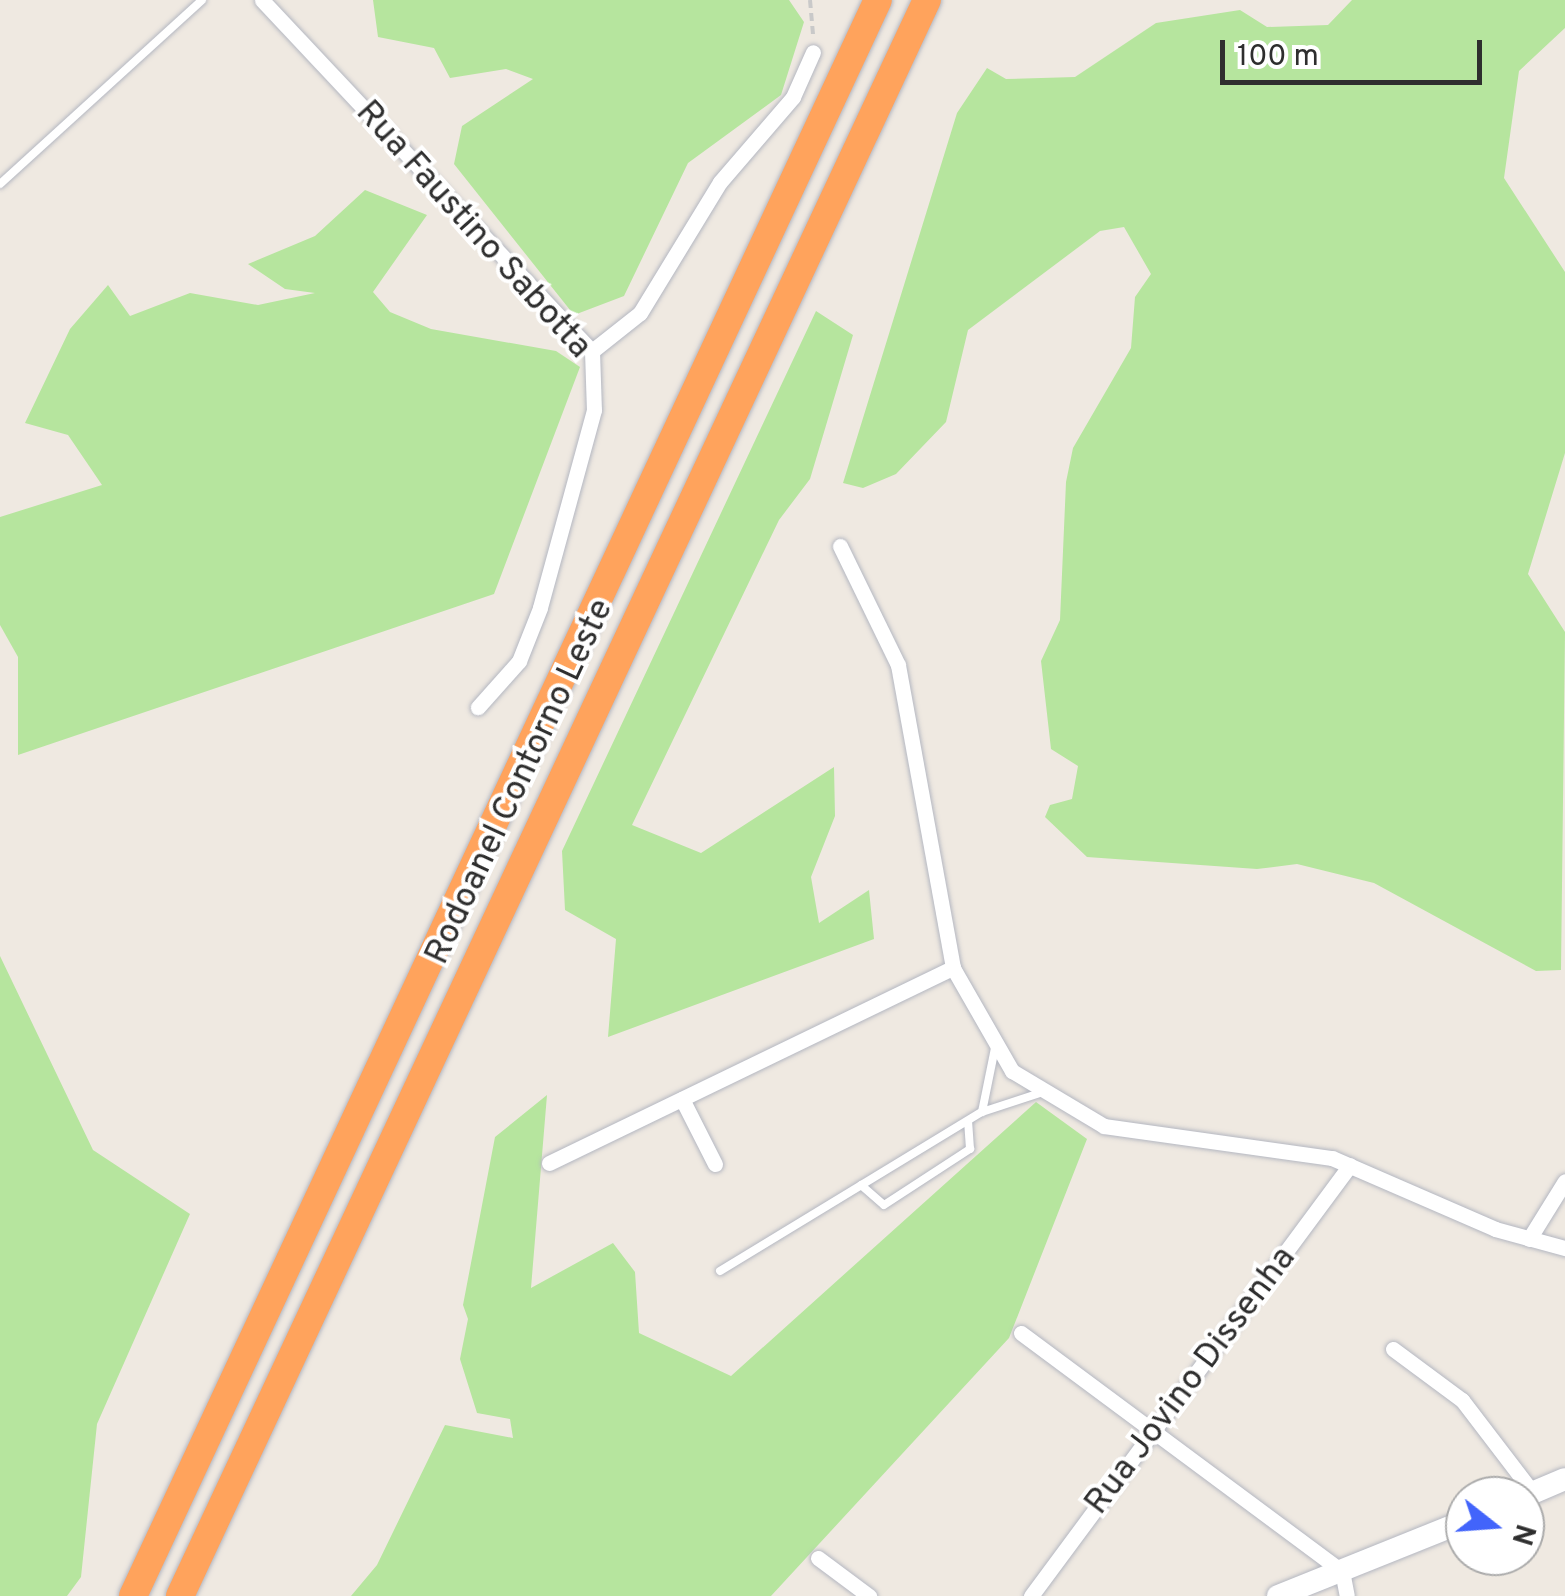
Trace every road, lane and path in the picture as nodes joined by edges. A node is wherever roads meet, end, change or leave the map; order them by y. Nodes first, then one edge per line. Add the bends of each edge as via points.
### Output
1 (202, 0) edge
2 (262, 0) edge
3 (810, 0) edge
4 (878, 0) edge
5 (927, 0) edge
6 (813, 52) joint
7 (0, 184) edge
8 (592, 351) junction
9 (840, 546) dead end
10 (478, 707) dead end
11 (953, 968) junction
12 (995, 1046) junction
13 (1040, 1093) junction
14 (682, 1099) junction
15 (982, 1112) junction
16 (968, 1120) junction
17 (549, 1163) dead end
18 (715, 1164) dead end
19 (1350, 1165) junction
20 (1565, 1181) edge
21 (862, 1185) junction
22 (1529, 1239) junction
23 (1565, 1248) edge
24 (720, 1271) dead end
25 (1021, 1333) dead end
26 (1393, 1349) dead end
27 (1153, 1431) junction
28 (1516, 1476) edge
29 (1445, 1528) edge
30 (818, 1558) dead end
31 (1342, 1571) junction
32 (133, 1596) edge
33 (181, 1596) edge
34 (869, 1596) edge
35 (1031, 1596) edge
36 (1278, 1596) edge
37 (1347, 1596) edge

1 - 7 lane
2 - 8 street, Rua Faustino Sabotta
3 - 6 path
4 - 32 highway, Rodoanel Contorno Leste
5 - 33 highway, Rodoanel Contorno Leste
6 - 8 street via 793,97 720,182 640,313
8 - 10 street, Rua Faustino Sabotta via 594,410 540,608 519,661
9 - 11 street via 898,665
11 - 12 street
11 - 14 street
12 - 13 street
12 - 15 lane
13 - 15 lane
13 - 19 street via 1142,1136
14 - 17 street
14 - 18 street
15 - 16 lane
16 - 21 lane
16 - 21 lane via 970,1149 884,1206
19 - 22 street
19 - 27 street, Rua Jovino Dissenha
20 - 22 street
21 - 24 lane
22 - 23 street
25 - 27 street
26 - 28 street via 1462,1400
27 - 31 street
27 - 35 street, Rua Jovino Dissenha
29 - 31 street
30 - 34 street
31 - 36 street
31 - 37 street

